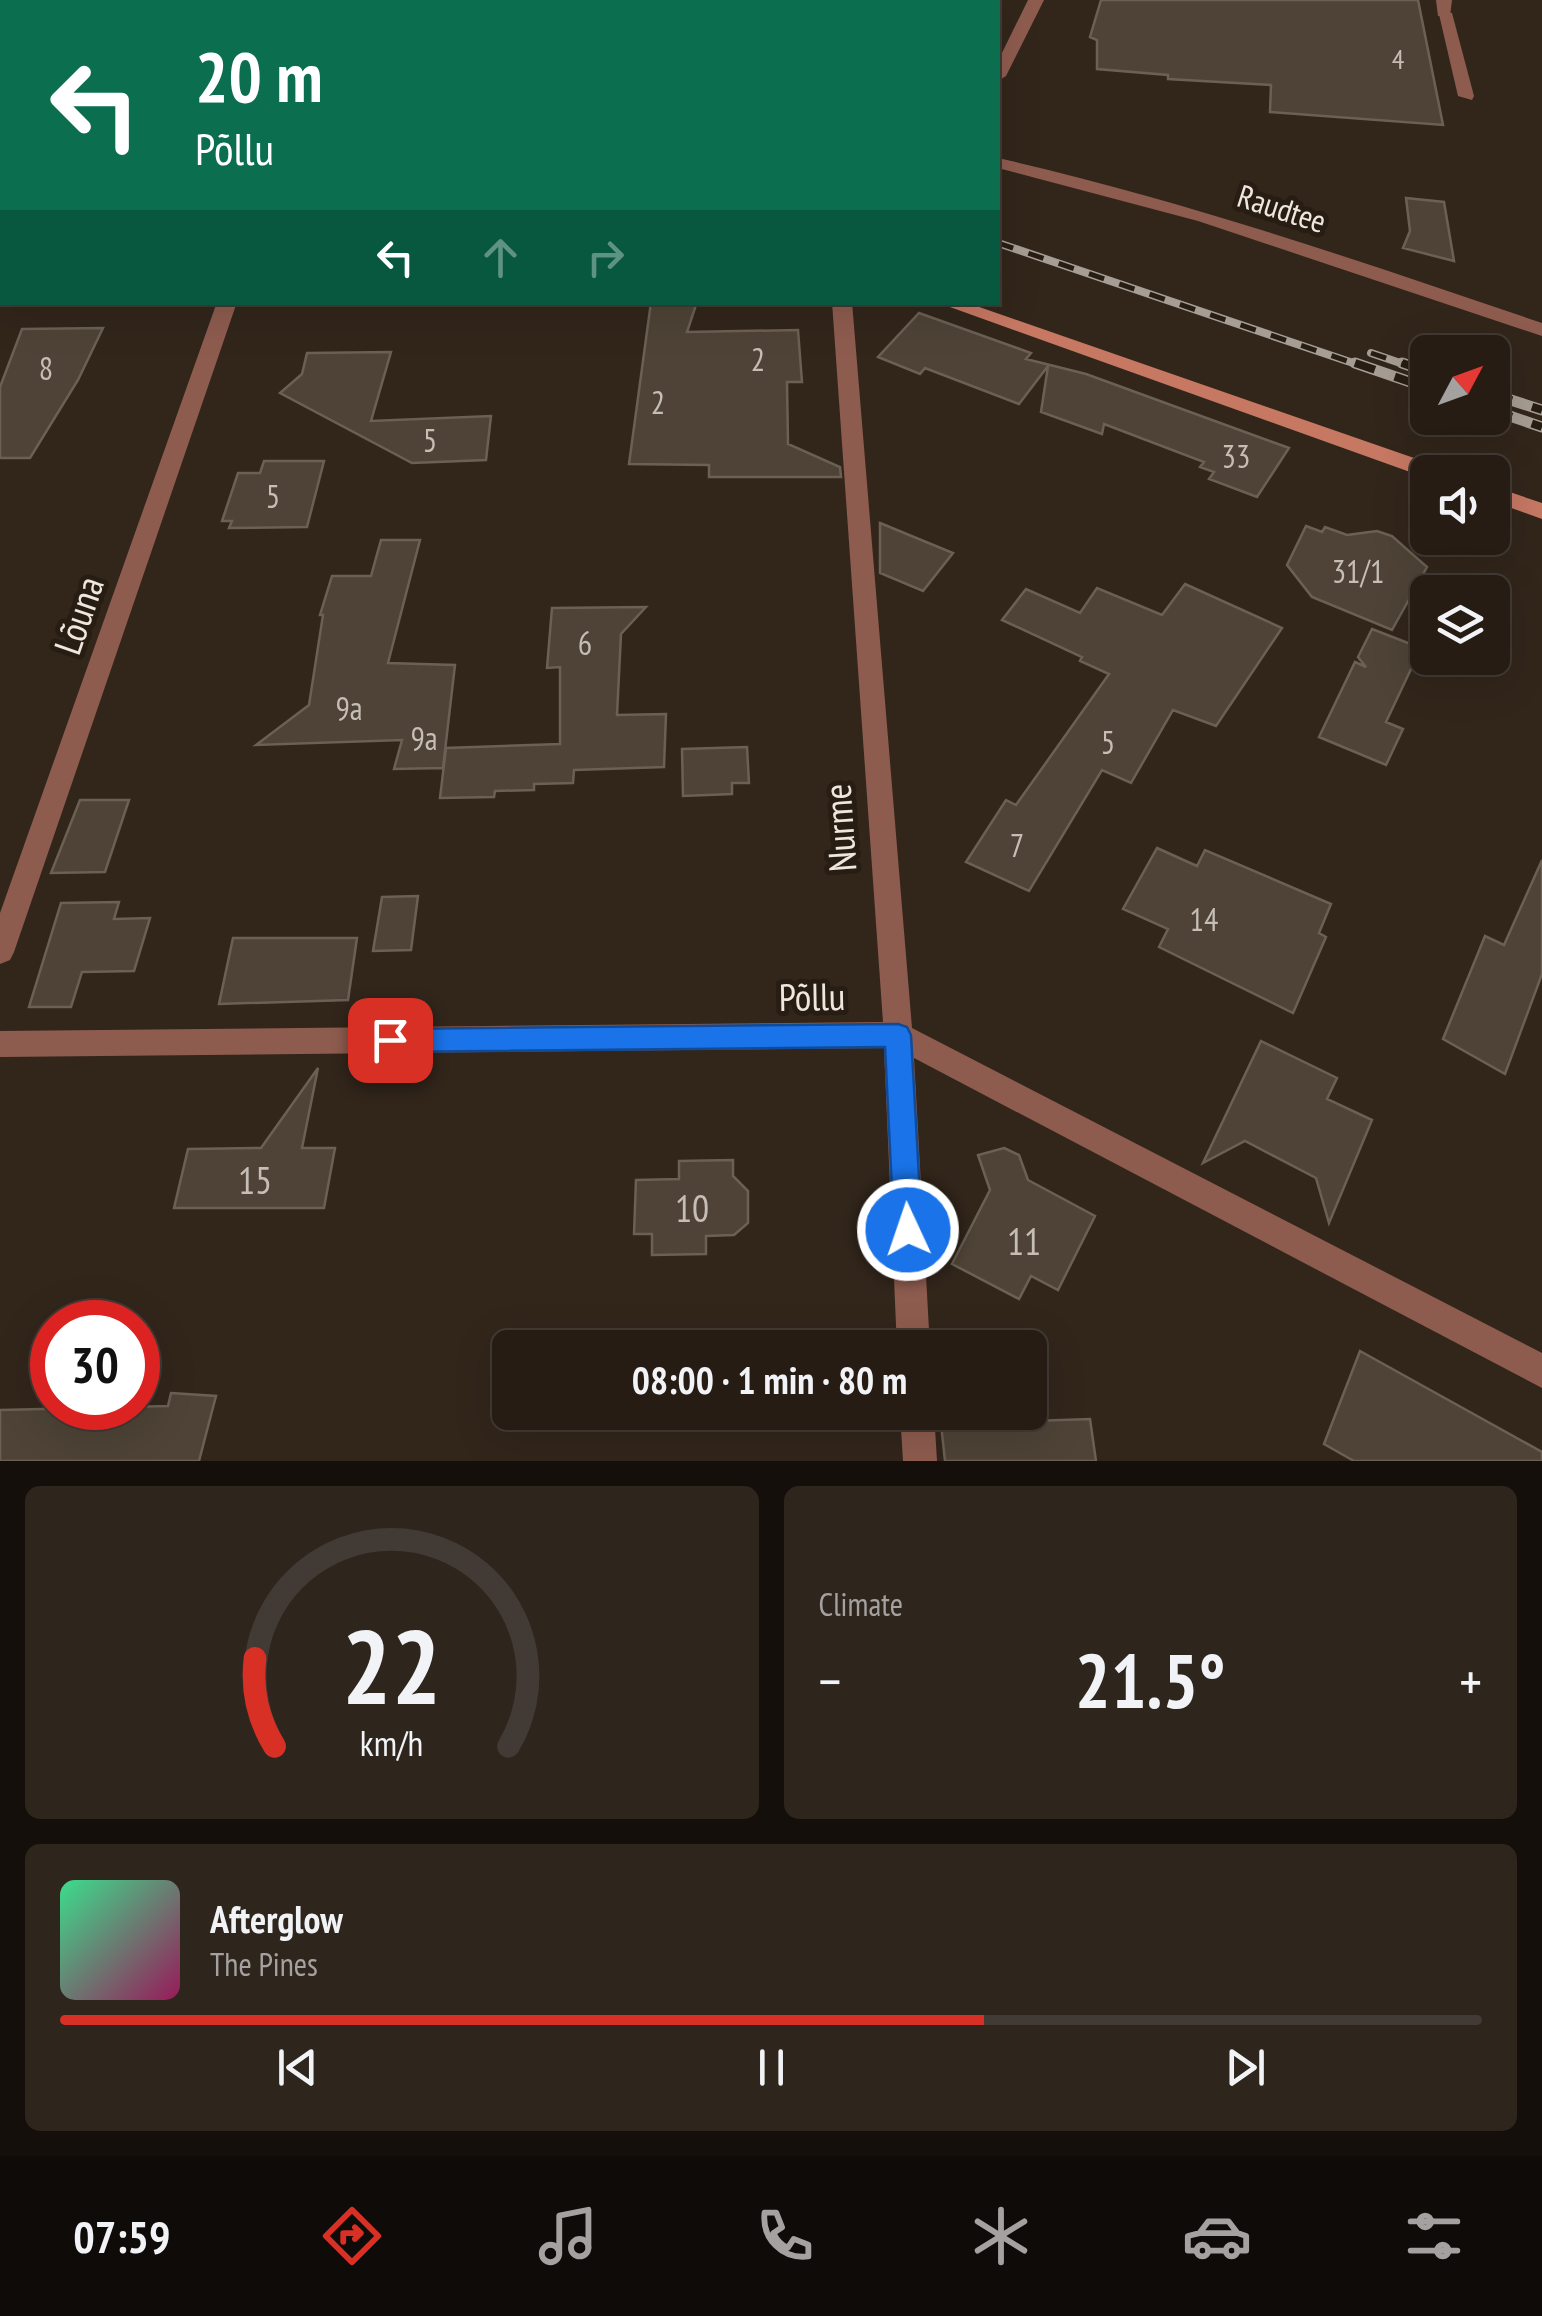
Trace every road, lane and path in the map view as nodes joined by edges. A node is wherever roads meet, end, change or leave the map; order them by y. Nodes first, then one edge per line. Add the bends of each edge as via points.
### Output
1 (1036, 0) edge
2 (1444, 6) edge
3 (1000, 72) edge
4 (1466, 96) dead end
5 (1000, 163) edge
6 (226, 305) edge
7 (842, 305) edge
8 (953, 305) edge
9 (1542, 330) edge
10 (1410, 464) edge
11 (1510, 500) edge
12 (1542, 511) edge
13 (0, 952) edge
14 (898, 1035) junction
15 (0, 1044) edge
16 (913, 1330) edge
17 (1542, 1371) edge
18 (919, 1430) edge
19 (920, 1461) edge

1 - 3 street
2 - 4 street
5 - 9 street, Raudtee via 1229,223
6 - 13 street, Lõuna
7 - 14 street, Nurme
8 - 10 street
11 - 12 street
14 - 15 street, Põllu
14 - 16 street, Nurme
14 - 17 street, Põllu
18 - 19 street

